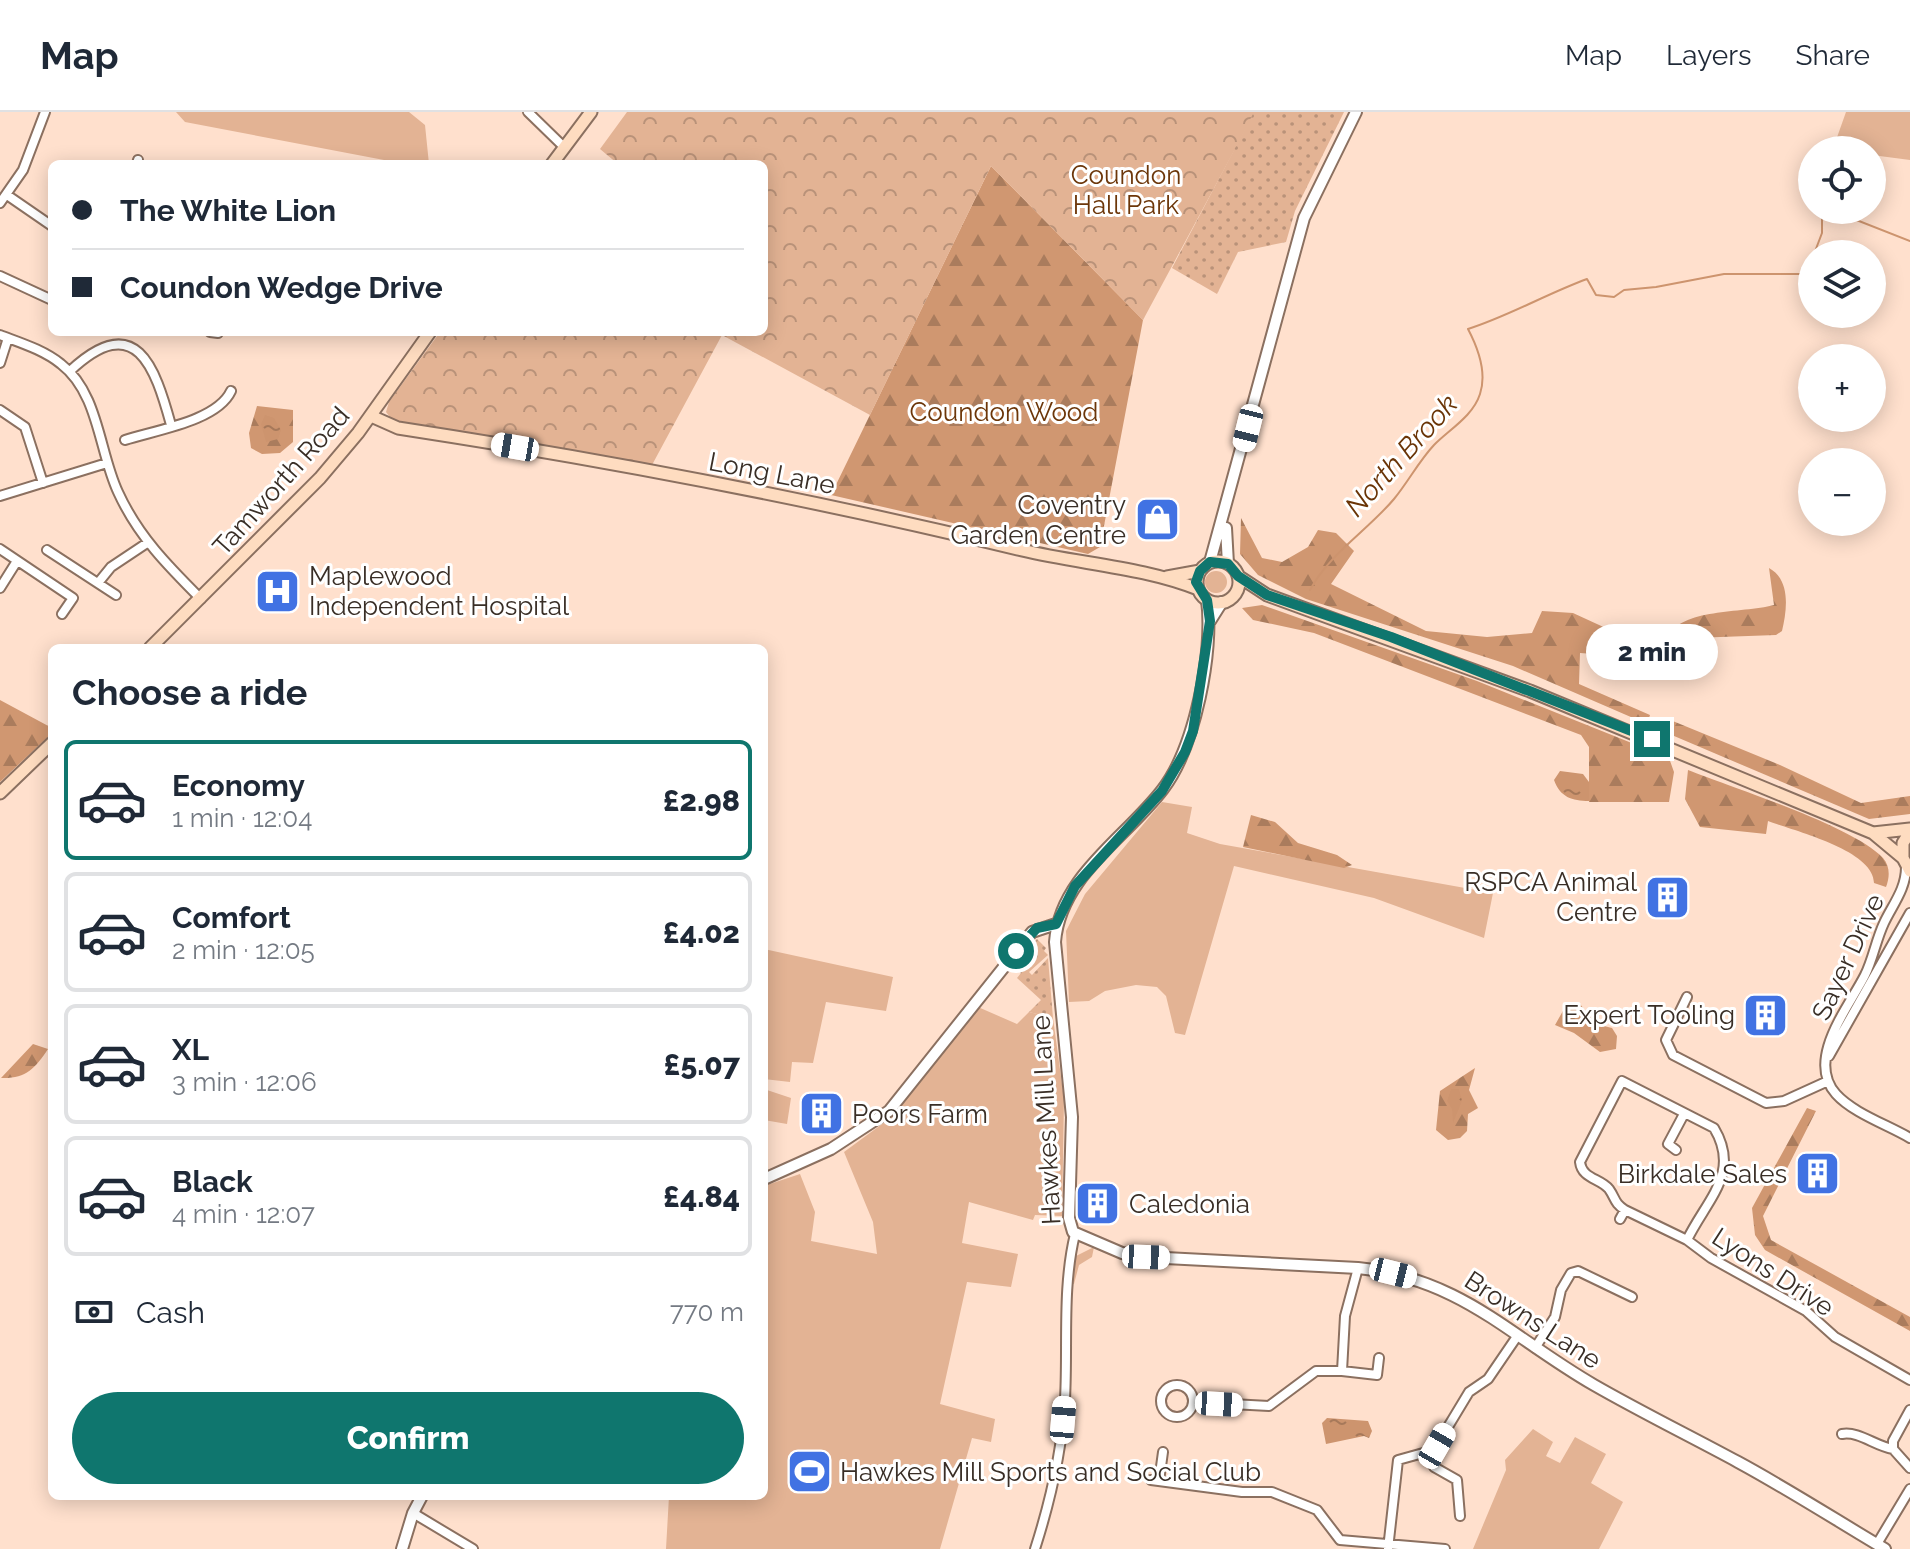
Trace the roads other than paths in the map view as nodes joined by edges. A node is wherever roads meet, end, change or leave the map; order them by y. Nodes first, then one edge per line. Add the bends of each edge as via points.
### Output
1 (45, 112) edge
2 (528, 112) edge
3 (591, 112) edge
4 (1356, 112) edge
5 (565, 148) junction
6 (555, 160) edge
7 (7, 195) junction
8 (0, 203) edge
9 (48, 223) edge
10 (0, 276) edge
11 (48, 298) edge
12 (4, 336) edge
13 (427, 336) edge
14 (0, 363) edge
15 (70, 371) junction
16 (231, 391) dead end
17 (0, 410) edge
18 (371, 416) junction
19 (171, 425) junction
20 (125, 440) dead end
21 (107, 463) junction
22 (43, 483) junction
23 (0, 496) edge
24 (1225, 514) junction
25 (147, 543) junction
26 (0, 549) edge
27 (47, 550) dead end
28 (17, 561) junction
29 (1210, 562) junction
30 (1228, 564) junction
31 (1200, 571) junction
32 (1238, 576) junction
33 (1166, 577) junction
34 (98, 583) junction
35 (0, 588) edge
36 (1198, 589) junction
37 (116, 595) dead end
38 (1267, 595) junction
39 (201, 599) junction
40 (1207, 600) junction
41 (1227, 600) junction
42 (62, 614) dead end
43 (1210, 621) junction
44 (154, 644) edge
45 (48, 747) edge
46 (0, 793) edge
47 (1910, 831) edge
48 (1873, 833) junction
49 (1906, 865) edge
50 (1910, 913) edge
51 (1056, 924) junction
52 (1687, 997) dead end
53 (1826, 1064) junction
54 (1828, 1081) junction
55 (1684, 1114) junction
56 (1910, 1138) edge
57 (1668, 1145) dead end
58 (768, 1177) edge
59 (1625, 1210) junction
60 (1620, 1219) dead end
61 (1075, 1234) junction
62 (1687, 1240) junction
63 (1358, 1268) junction
64 (1632, 1297) dead end
65 (1518, 1335) junction
66 (1535, 1348) junction
67 (1379, 1358) dead end
68 (1342, 1371) junction
69 (1910, 1380) edge
70 (1194, 1402) junction
71 (1910, 1410) edge
72 (1852, 1421) dead end
73 (1893, 1449) junction
74 (1163, 1452) dead end
75 (1427, 1454) junction
76 (1910, 1468) edge
77 (1910, 1489) edge
78 (420, 1500) edge
79 (413, 1513) junction
80 (1460, 1516) dead end
81 (1388, 1546) edge
82 (1881, 1547) edge
83 (402, 1549) edge
84 (473, 1549) edge
85 (1035, 1549) edge
86 (1445, 1549) edge

1 - 7 street via 32,151
2 - 5 street
3 - 5 main road
4 - 24 street via 1304,218
5 - 6 main road
7 - 8 street
7 - 9 street
10 - 11 street
12 - 14 street
12 - 15 street via 39,350
13 - 18 main road, Tamworth Road
15 - 19 street via 95,352 121,346 138,350 153,366
15 - 21 street via 88,401
16 - 19 street via 217,409
17 - 22 street via 25,427
18 - 33 main road, Long Lane via 398,428 599,461 927,526 1058,559
18 - 39 main road, Tamworth Road via 312,487
19 - 20 street
21 - 22 street
21 - 25 street
22 - 23 street
24 - 29 street
24 - 30 street
25 - 34 street via 111,567
25 - 39 street
26 - 28 street
27 - 34 street
28 - 35 street
28 - 42 street via 73,598
29 - 30 main road
29 - 31 main road
30 - 32 main road
31 - 33 main road, Long Lane
31 - 36 main road
32 - 38 main road
32 - 41 main road via 1237,590
33 - 36 main road, Long Lane
34 - 37 street
36 - 40 main road
38 - 41 main road
38 - 48 main road via 1530,691
39 - 44 main road, Tamworth Road
40 - 41 main road
40 - 43 street
41 - 43 street
43 - 51 street via 1185,752 1162,791 1075,886
45 - 46 main road
47 - 48 main road
47 - 49 main road via 1903,843
48 - 49 main road
49 - 53 street, Sayer Drive via 1904,887 1836,1028
50 - 53 street, Sayer Drive
51 - 58 street via 1032,932 889,1111 831,1149
51 - 61 street, Hawkes Mill Lane via 1072,1117 1069,1223
52 - 54 street via 1666,1040 1673,1055 1766,1103 1784,1101
53 - 54 street, Sayer Drive
54 - 56 street via 1845,1102
55 - 57 street
55 - 59 street, Lyons Drive via 1624,1076 1580,1162 1585,1174 1608,1188 1614,1203
55 - 62 street, Lyons Drive via 1714,1128 1726,1154 1726,1166
59 - 60 street
59 - 62 street
61 - 63 street, Browns Lane via 1146,1257
61 - 85 street, Hawkes Mill Lane via 1069,1261 1058,1472
62 - 69 street, Lyons Drive
63 - 65 street, Browns Lane via 1440,1288
63 - 68 street via 1345,1316
64 - 66 street via 1578,1271 1571,1273 1555,1317
65 - 66 street, Browns Lane
65 - 75 street via 1488,1379 1469,1392
66 - 82 street, Browns Lane
67 - 68 street via 1377,1375
68 - 70 street via 1316,1371 1269,1406
70 - 70 street via 1180,1385 1168,1387 1161,1398 1163,1410 1174,1417 1186,1415
71 - 73 street
72 - 73 street via 1846,1433
73 - 76 street
74 - 81 street via 1155,1480 1272,1492 1317,1510 1336,1538
75 - 80 street via 1434,1467 1457,1480
75 - 81 street via 1403,1456 1396,1463
77 - 82 street
78 - 79 street
79 - 83 street
79 - 84 street
81 - 86 street

